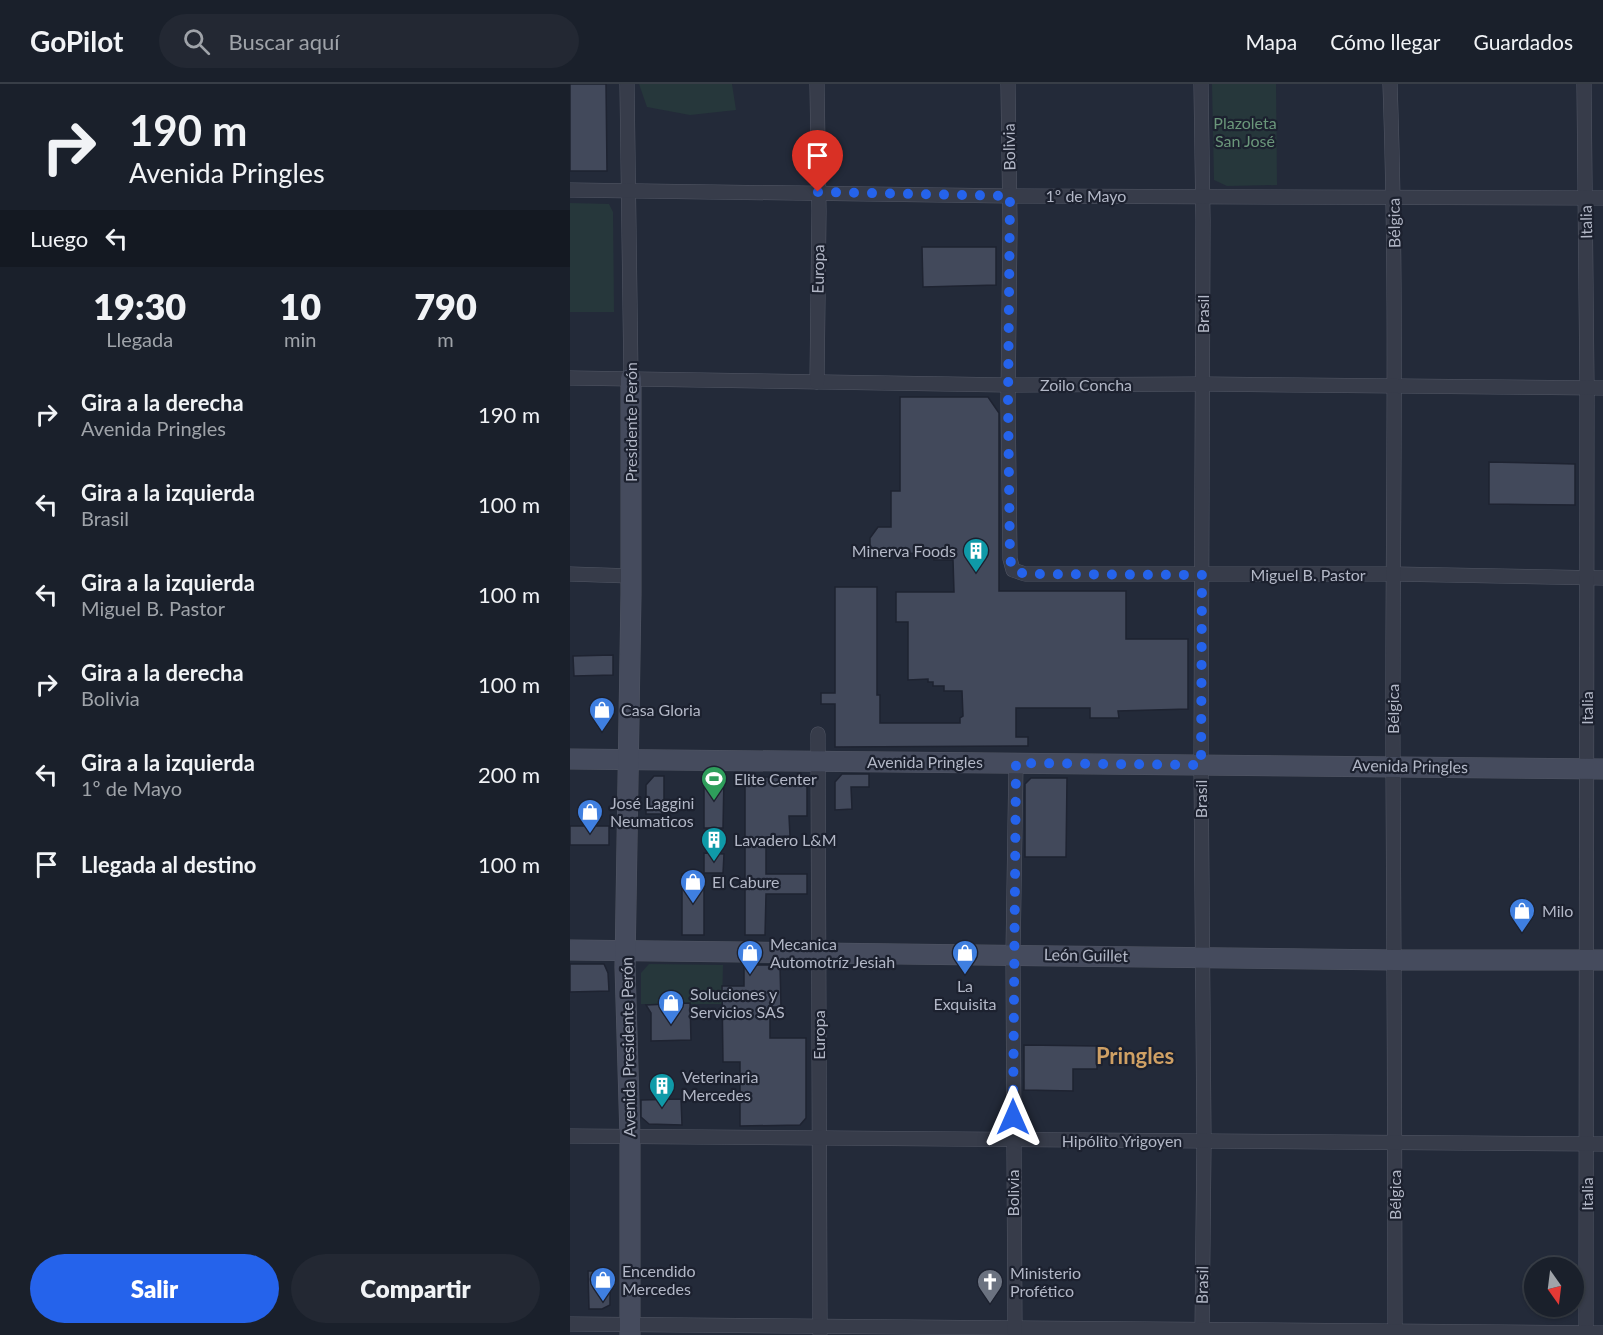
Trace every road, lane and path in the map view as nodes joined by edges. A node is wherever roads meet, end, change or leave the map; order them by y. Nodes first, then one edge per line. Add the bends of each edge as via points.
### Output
1 (627, 84) edge
2 (817, 84) edge
3 (1008, 84) edge
4 (1201, 84) edge
5 (1390, 84) edge
6 (1584, 84) edge
7 (570, 190) edge
8 (630, 191) junction
9 (818, 192) junction
10 (1010, 196) junction
11 (1203, 196) junction
12 (1394, 197) junction
13 (1585, 198) junction
14 (1603, 198) edge
15 (570, 378) edge
16 (631, 378) junction
17 (817, 382) junction
18 (1203, 384) junction
19 (1008, 385) junction
20 (1396, 386) junction
21 (1587, 387) junction
22 (1603, 388) edge
23 (1013, 570) joint
24 (570, 574) edge
25 (1394, 574) junction
26 (1202, 575) junction
27 (631, 576) junction
28 (1587, 578) junction
29 (1603, 578) edge
30 (818, 734) dead end
31 (570, 759) edge
32 (627, 760) junction
33 (819, 761) junction
34 (1016, 763) junction
35 (1201, 765) junction
36 (1393, 766) junction
37 (1595, 769) edge
38 (570, 950) edge
39 (626, 951) junction
40 (819, 952) junction
41 (1013, 954) junction
42 (1202, 958) junction
43 (1394, 960) junction
44 (1595, 960) edge
45 (570, 1136) edge
46 (630, 1137) junction
47 (820, 1139) junction
48 (1013, 1140) junction
49 (1204, 1142) junction
50 (1395, 1143) junction
51 (1587, 1144) junction
52 (1603, 1144) edge
53 (570, 1324) edge
54 (630, 1330) edge
55 (820, 1331) edge
56 (1015, 1331) edge
57 (1202, 1332) edge
58 (1586, 1332) junction
59 (1395, 1333) edge
60 (1603, 1333) edge

1 - 8 street, Presidente Perón
2 - 9 street, Europa
3 - 10 street, Bolivia
4 - 11 street, Brasil
5 - 12 street, Bélgica
6 - 13 street, Italia
7 - 8 street, 1º de Mayo
8 - 9 street, 1º de Mayo
8 - 16 street, Presidente Perón
9 - 10 street, 1º de Mayo
9 - 17 street, Europa
10 - 11 street, 1º de Mayo
10 - 19 street, Bolivia
11 - 12 street, 1º de Mayo
11 - 18 street, Brasil
12 - 13 street, 1º de Mayo
12 - 20 street, Bélgica
13 - 14 street, 1º de Mayo
13 - 21 street, Italia
15 - 16 street, Zoilo Concha
16 - 17 street, Zoilo Concha
16 - 27 main road, Presidente Perón
17 - 19 street, Zoilo Concha
18 - 19 street, Zoilo Concha
18 - 20 street, Zoilo Concha
18 - 26 street, Brasil
19 - 23 street, Bolivia
20 - 21 street, Zoilo Concha
20 - 25 street, Bélgica
21 - 22 street, Zoilo Concha
21 - 28 street, Italia
23 - 26 street, Miguel B. Pastor via 1025,574
24 - 27 street
25 - 26 street, Miguel B. Pastor
25 - 28 street, Miguel B. Pastor
25 - 36 street, Bélgica
26 - 35 street, Brasil
27 - 32 main road, Presidente Perón
28 - 29 street, Miguel B. Pastor
28 - 37 street, Italia
30 - 33 street, Europa
31 - 32 main road, Avenida Pringles
32 - 33 main road, Avenida Pringles
32 - 39 main road, Avenida Presidente Perón
33 - 34 main road, Avenida Pringles
33 - 40 street, Europa
34 - 35 main road, Avenida Pringles
34 - 41 street, Bolivia
35 - 36 main road, Avenida Pringles
35 - 42 street, Brasil
36 - 37 main road, Avenida Pringles
36 - 43 street, Bélgica
37 - 44 street, Italia
38 - 39 main road, León Guillet
39 - 40 main road, León Guillet
39 - 46 main road, Avenida Presidente Perón
40 - 41 main road, León Guillet
40 - 47 street, Europa
41 - 42 main road, León Guillet
41 - 48 street, Bolivia
42 - 43 main road, León Guillet
42 - 49 street, Brasil
43 - 44 main road, León Guillet
43 - 50 street, Bélgica
44 - 51 street, Italia
45 - 46 street, Hipólito Yrigoyen
46 - 47 street, Hipólito Yrigoyen
46 - 54 main road, Avenida Presidente Perón
47 - 48 street, Hipólito Yrigoyen
47 - 55 street, Europa
48 - 49 street, Hipólito Yrigoyen
48 - 56 street, Bolivia
49 - 50 street, Hipólito Yrigoyen
49 - 57 street, Brasil
50 - 51 street, Hipólito Yrigoyen
50 - 59 street, Bélgica
51 - 52 street, Hipólito Yrigoyen
51 - 58 street, Italia
53 - 54 street
54 - 55 street
55 - 56 street
56 - 57 street
57 - 59 street
58 - 59 street
58 - 60 street

